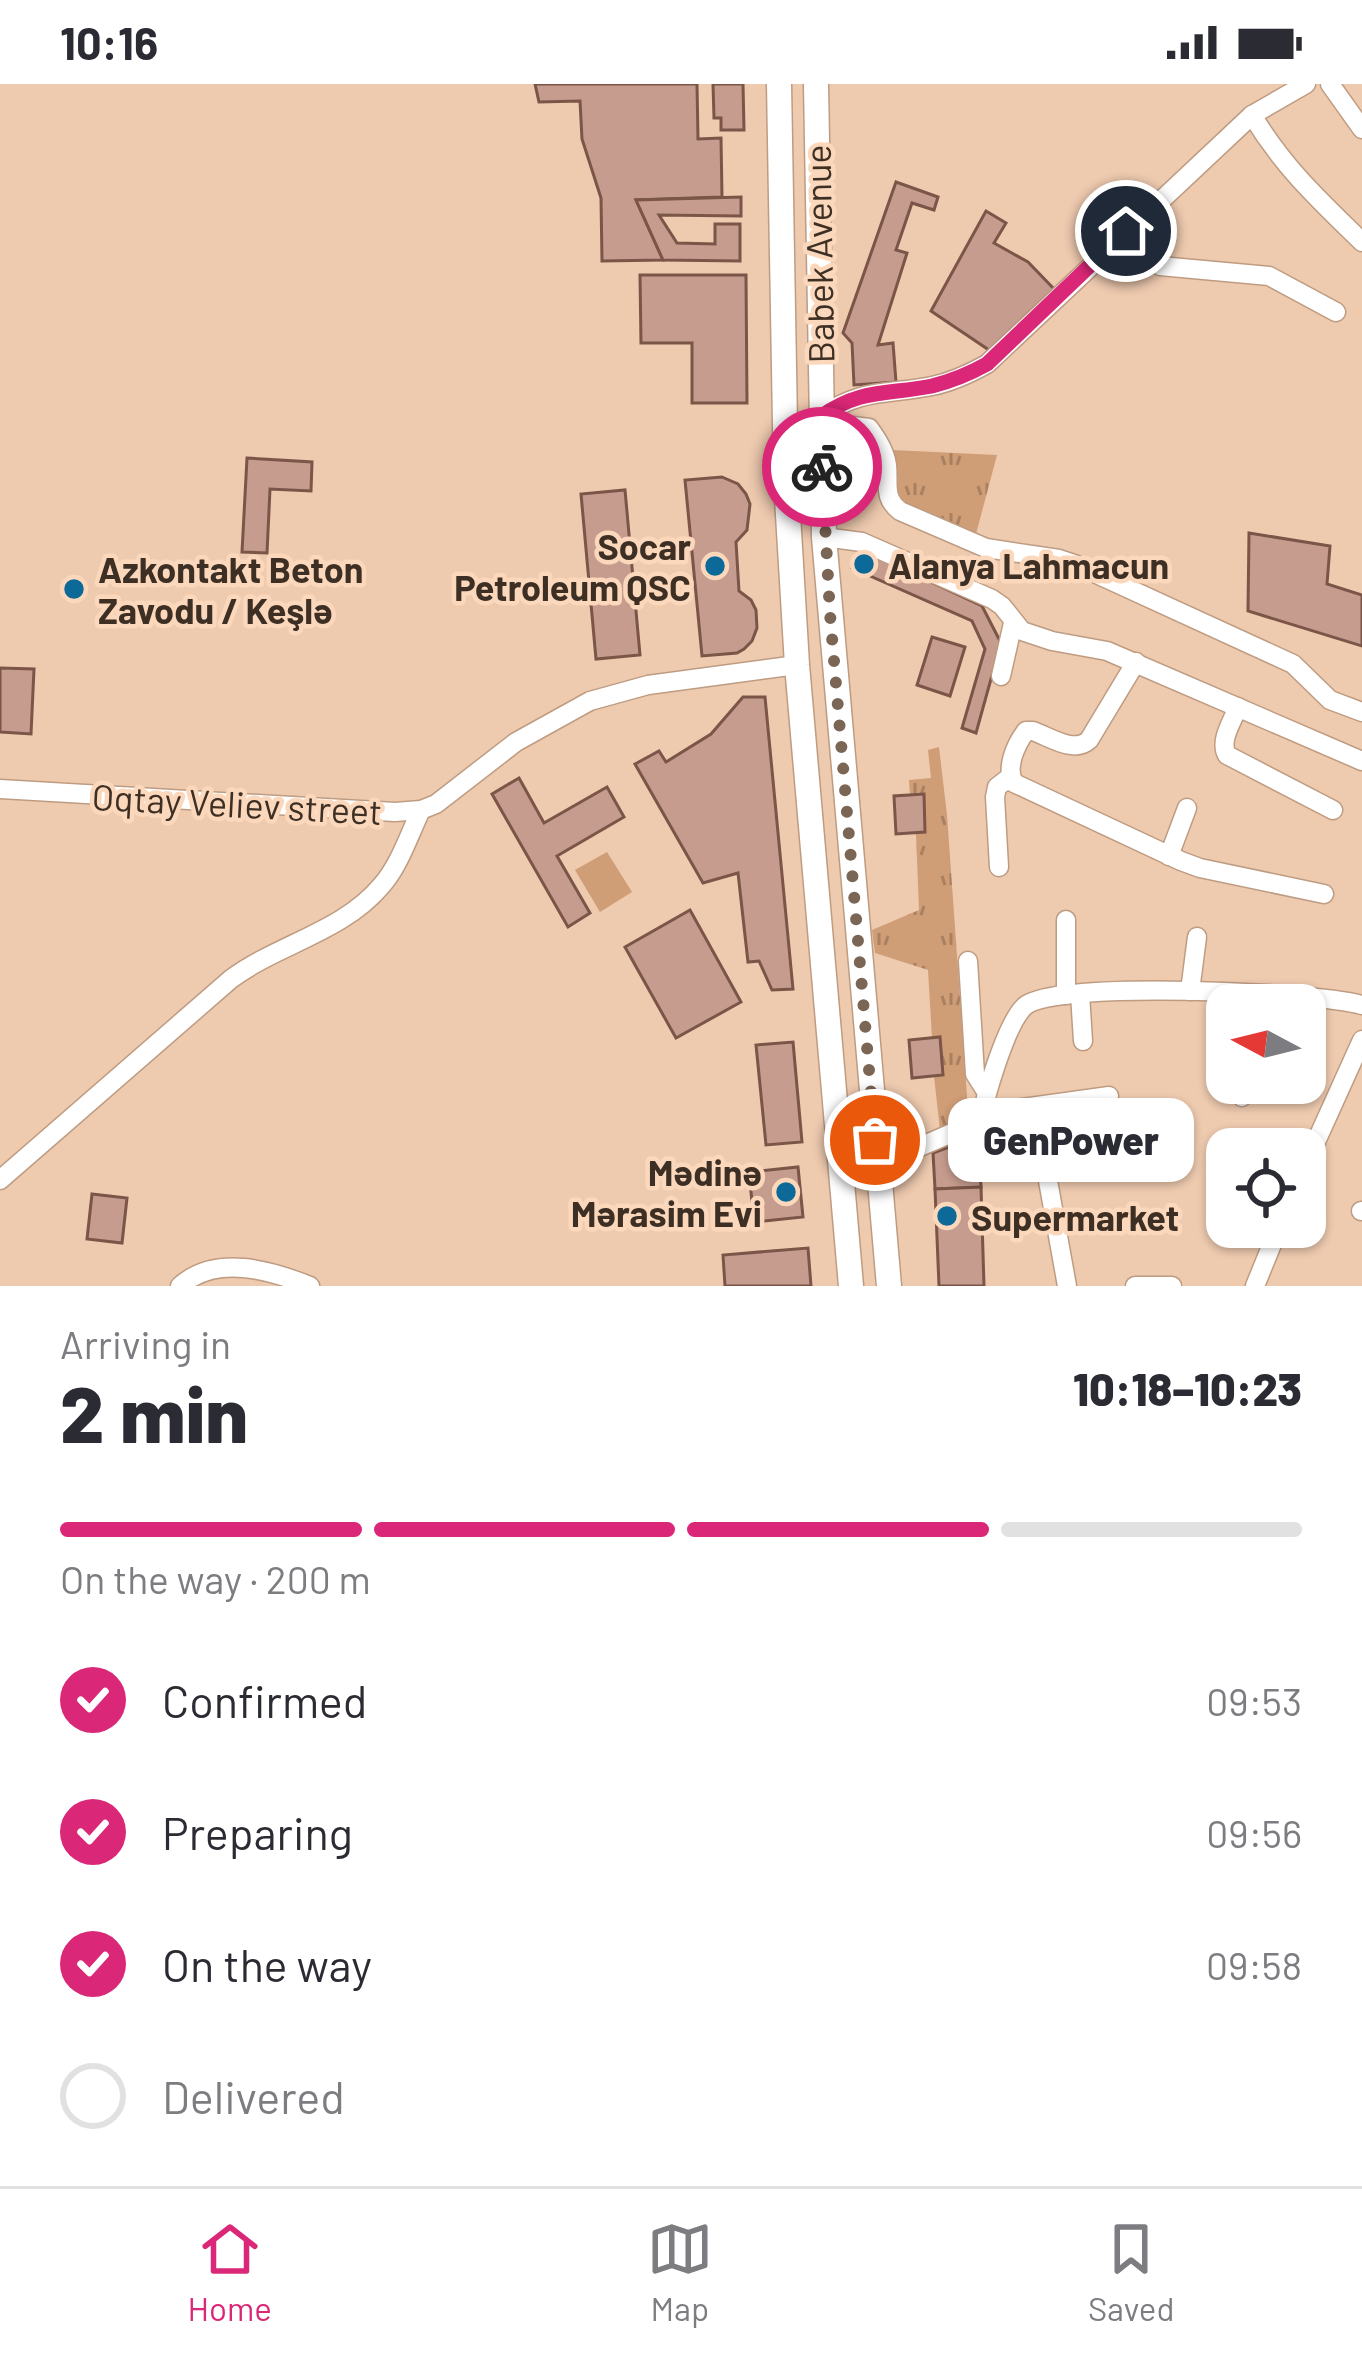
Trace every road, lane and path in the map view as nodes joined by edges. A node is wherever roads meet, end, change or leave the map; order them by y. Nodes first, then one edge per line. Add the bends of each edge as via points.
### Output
1 (779, 84) edge
2 (789, 84) edge
3 (813, 84) edge
4 (1306, 84) edge
5 (1330, 84) edge
6 (1252, 115) junction
7 (1362, 129) edge
8 (1126, 231) junction
9 (1362, 242) edge
10 (782, 256) junction
11 (1336, 312) dead end
12 (819, 313) junction
13 (820, 417) junction
14 (824, 537) junction
15 (1013, 622) junction
16 (1136, 662) junction
17 (797, 665) junction
18 (1001, 676) dead end
19 (1238, 707) junction
20 (1362, 712) edge
21 (1362, 761) edge
22 (1010, 777) junction
23 (0, 789) edge
24 (1186, 808) dead end
25 (1334, 809) dead end
26 (421, 810) junction
27 (1169, 856) junction
28 (1000, 867) dead end
29 (1324, 894) dead end
30 (1066, 920) dead end
31 (1197, 937) dead end
32 (968, 962) dead end
33 (1190, 991) junction
34 (1206, 993) edge
35 (1073, 995) junction
36 (1326, 1003) edge
37 (1362, 1005) edge
38 (1362, 1040) edge
39 (1083, 1041) dead end
40 (1109, 1096) dead end
41 (986, 1102) junction
42 (1322, 1128) edge
43 (1183, 1143) dead end
44 (1043, 1153) junction
45 (878, 1165) junction
46 (0, 1180) edge
47 (1270, 1248) edge
48 (260, 1279) edge
49 (181, 1286) edge
50 (310, 1286) edge
51 (851, 1286) edge
52 (889, 1286) edge
53 (1067, 1286) edge
54 (1136, 1286) edge
55 (1172, 1286) edge
56 (1255, 1286) edge

1 - 10 main road, Babek Avenue
2 - 3 main road via 796,103 806,101
3 - 12 main road, Babek Avenue
4 - 6 street
5 - 7 street
6 - 8 street
6 - 9 street via 1300,182
8 - 11 street via 1160,266 1269,276
8 - 13 street via 987,364 932,386 859,395
10 - 12 main road via 790,161 801,155 810,170
10 - 17 main road, Babek Avenue
12 - 13 main road, Babek Avenue
13 - 14 main road, Babek Avenue
13 - 20 street via 869,428 886,461 886,494 900,512 986,548 1077,565 1293,664 1330,700
14 - 15 street via 862,542 992,599
14 - 45 main road, Babek Avenue
15 - 16 street via 1037,638
15 - 18 street
16 - 19 street
16 - 22 street via 1089,740 1075,746 1026,731
17 - 26 street, Oqtay Veliev street via 590,701
17 - 51 main road, Babek Avenue
19 - 21 street
19 - 25 street via 1223,742 1227,755
22 - 27 street
22 - 28 street via 995,797
23 - 26 street, Oqtay Veliev street
24 - 27 street
26 - 46 street via 392,872 353,913 254,962
27 - 29 street
30 - 35 street
31 - 33 street
32 - 41 street via 975,1074
33 - 34 street
33 - 35 street
35 - 39 street
35 - 41 street via 1025,1006
36 - 37 street
38 - 42 street
40 - 41 street
41 - 44 street via 999,1146
41 - 45 street via 976,1123
43 - 44 street
44 - 53 street
45 - 52 main road, Babek Avenue
47 - 56 street
48 - 49 street via 221,1268
48 - 50 street
54 - 55 street

